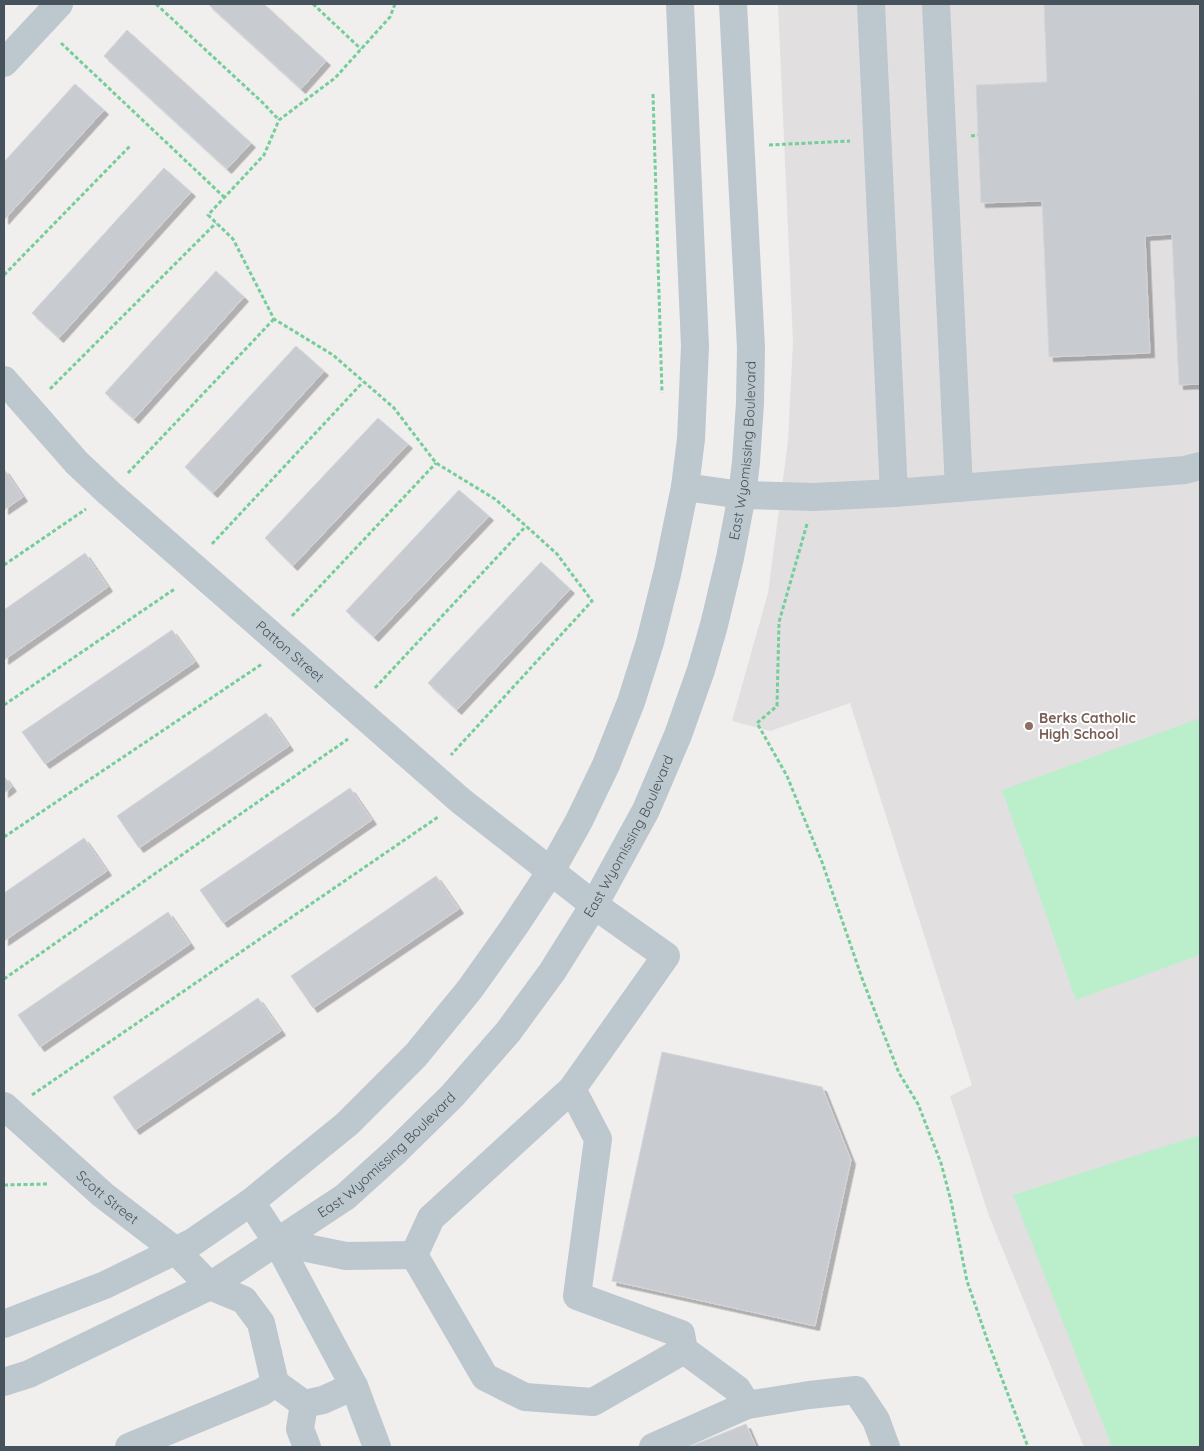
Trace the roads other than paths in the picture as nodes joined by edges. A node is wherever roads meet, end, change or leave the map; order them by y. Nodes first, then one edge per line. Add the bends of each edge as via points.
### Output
1 (60, 4) edge
2 (680, 4) edge
3 (732, 4) edge
4 (871, 4) edge
5 (936, 4) edge
6 (4, 63) edge
7 (4, 380) edge
8 (1200, 466) edge
9 (685, 488) junction
10 (959, 488) junction
11 (894, 494) junction
12 (742, 495) junction
13 (551, 871) junction
14 (594, 905) junction
15 (572, 1089) junction
16 (6, 1109) edge
17 (251, 1202) junction
18 (278, 1242) junction
19 (176, 1251) junction
20 (414, 1255) junction
21 (210, 1286) junction
22 (4, 1324) edge
23 (684, 1350) junction
24 (4, 1382) edge
25 (354, 1386) junction
26 (268, 1388) junction
27 (304, 1404) junction
28 (747, 1405) junction
29 (129, 1447) edge
30 (307, 1447) edge
31 (377, 1447) edge
32 (652, 1447) edge
33 (886, 1447) edge

1 - 6 street
2 - 9 street via 695,346 691,439
3 - 12 street, East Wyomissing Boulevard via 751,348
4 - 11 street
5 - 10 street
7 - 13 street, Patton Street via 77,463 109,493 461,802
8 - 10 street via 1185,470
9 - 12 street
9 - 13 street via 650,642 631,702 606,765
10 - 11 street
11 - 12 street
12 - 14 street, East Wyomissing Boulevard via 714,625 682,726 646,810
13 - 14 street, Patton Street
13 - 17 street via 470,989 416,1055 347,1124
14 - 15 street, Patton Street via 666,956
14 - 18 street, East Wyomissing Boulevard via 552,972 508,1032 452,1096 345,1197
15 - 20 street via 431,1218
15 - 23 street via 598,1139 577,1296 681,1334
16 - 19 street, Scott Street via 103,1195
17 - 18 street
17 - 19 street
18 - 20 street via 346,1256
18 - 21 street, East Wyomissing Boulevard
18 - 25 street
19 - 21 street, Scott Street
19 - 22 street via 105,1285
20 - 23 street via 485,1377 525,1397 593,1402
21 - 24 street, East Wyomissing Boulevard via 29,1374
21 - 26 street via 244,1300 261,1323
23 - 28 street via 737,1389
25 - 27 street via 323,1400
25 - 31 street
26 - 27 street
26 - 29 street
27 - 30 street via 300,1429
28 - 32 street
28 - 33 street via 856,1390 876,1420

